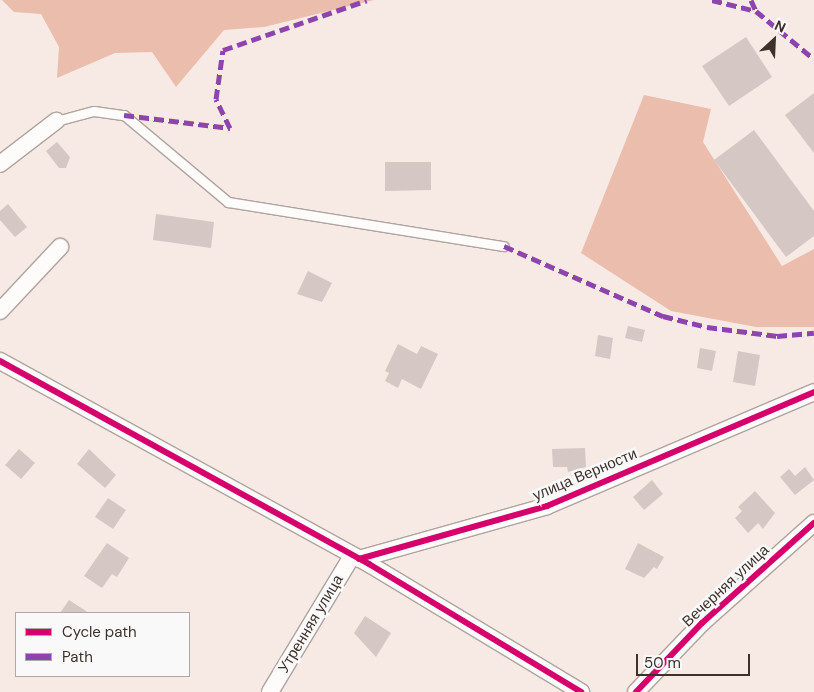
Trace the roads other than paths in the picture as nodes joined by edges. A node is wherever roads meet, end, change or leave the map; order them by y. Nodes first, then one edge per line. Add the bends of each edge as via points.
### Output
1 (56, 121) joint
2 (0, 164) edge
3 (60, 246) dead end
4 (504, 246) dead end
5 (0, 311) edge
6 (0, 361) edge
7 (814, 392) edge
8 (814, 523) edge
9 (355, 558) junction
10 (270, 692) edge
11 (581, 692) edge
12 (636, 692) edge

1 - 2 street
1 - 4 lane via 94,111 124,115 228,202
3 - 5 street
6 - 9 street
7 - 9 street, улица Верности via 547,506
8 - 12 street, Вечерняя улица via 702,623
9 - 10 street, Утренняя улица
9 - 11 street

